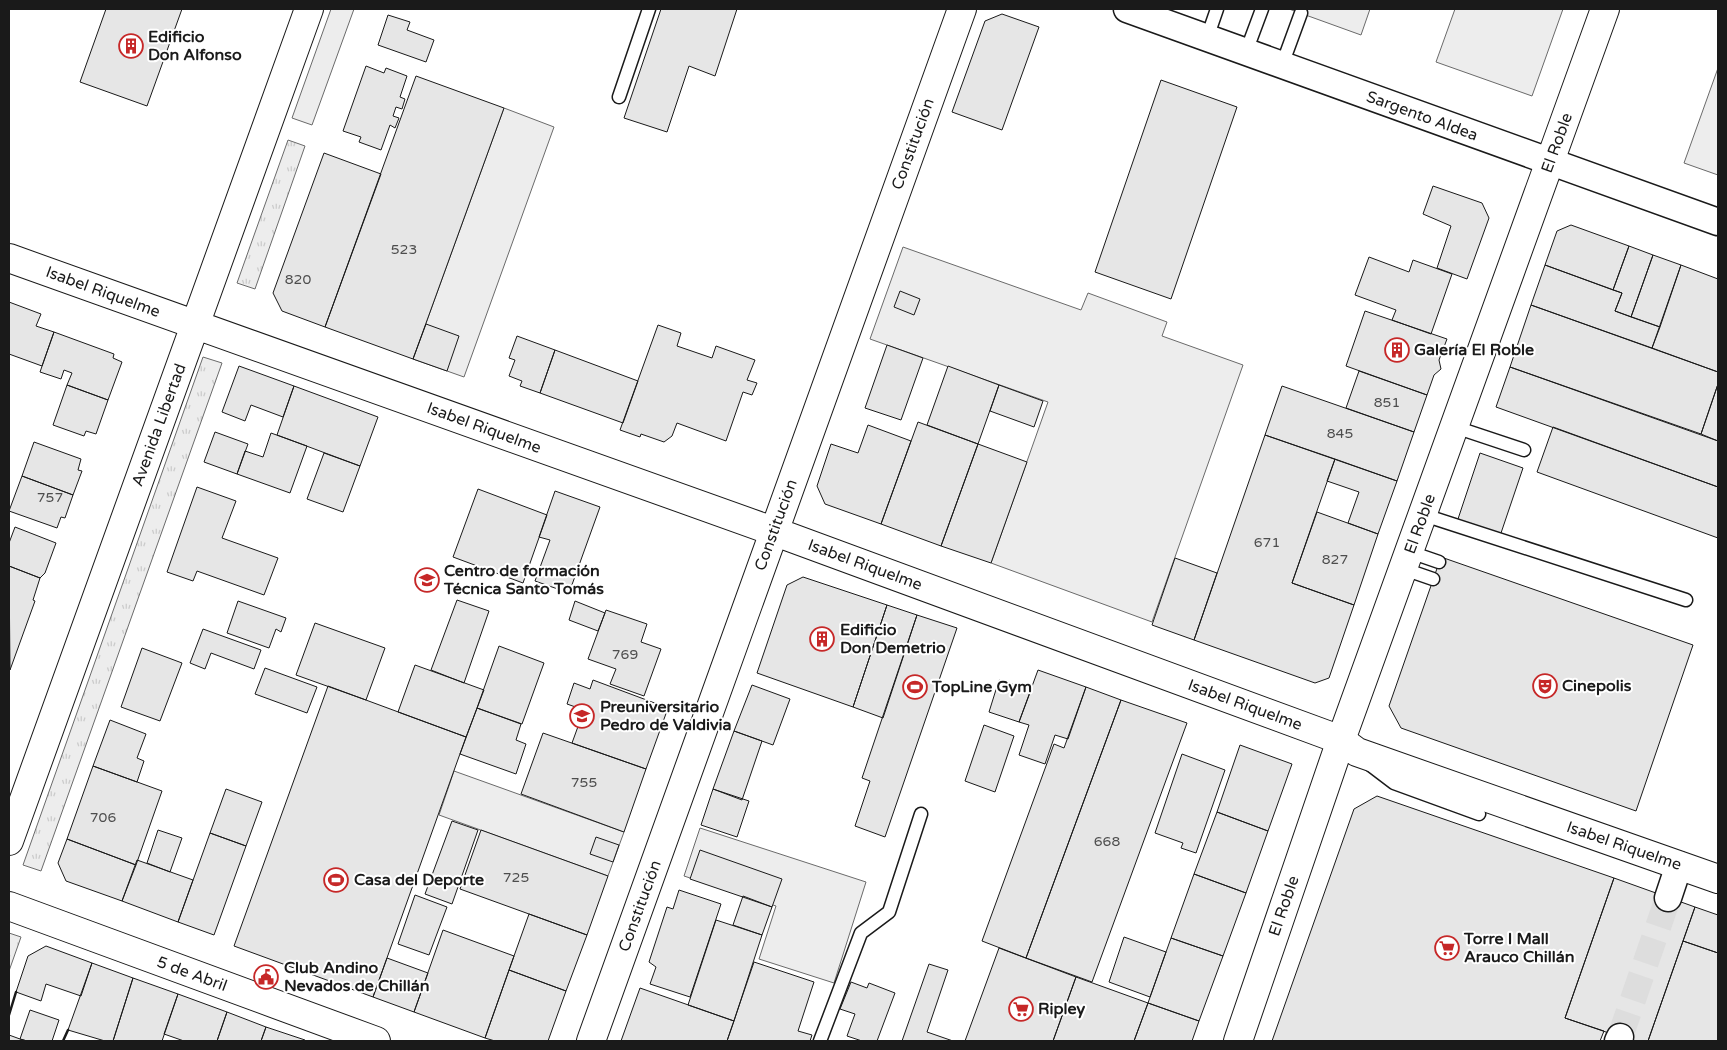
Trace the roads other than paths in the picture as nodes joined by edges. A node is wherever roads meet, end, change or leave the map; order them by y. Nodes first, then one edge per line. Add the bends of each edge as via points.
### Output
1 (309, 9) edge
2 (649, 9) edge
3 (962, 9) edge
4 (1126, 9) edge
5 (1217, 9) edge
6 (1262, 9) edge
7 (1606, 9) edge
8 (1301, 13) dead end
9 (1207, 38) junction
10 (1246, 52) junction
11 (1282, 65) junction
12 (619, 97) dead end
13 (1550, 162) junction
14 (1718, 222) edge
15 (9, 258) edge
16 (195, 325) junction
17 (1455, 427) junction
18 (1524, 450) dead end
19 (1424, 515) junction
20 (773, 531) junction
21 (1407, 560) junction
22 (1439, 562) dead end
23 (1433, 579) dead end
24 (1686, 600) dead end
25 (1349, 746) junction
26 (921, 814) dead end
27 (1479, 814) dead end
28 (9, 841) edge
29 (1679, 865) junction
30 (1718, 879) edge
31 (1668, 898) tunnel mouth
32 (9, 906) edge
33 (376, 1041) edge
34 (591, 1041) edge
35 (820, 1041) edge
36 (1238, 1041) edge

1 - 16 street, Avenida Libertad
2 - 12 lane
3 - 20 street, Constitución
4 - 9 street, Sargento Aldea
5 - 9 lane
6 - 10 lane
7 - 13 street, El Roble
8 - 11 lane
9 - 10 street, Sargento Aldea
10 - 11 street, Sargento Aldea
11 - 13 street, Sargento Aldea
13 - 14 street, Sargento Aldea
13 - 17 street, El Roble
15 - 16 street, Isabel Riquelme
16 - 20 street, Isabel Riquelme
16 - 28 street, Avenida Libertad
17 - 18 lane
17 - 19 street, El Roble
19 - 21 street, El Roble
19 - 24 lane
20 - 25 street, Isabel Riquelme
20 - 34 street, Constitución
21 - 22 lane
21 - 23 lane
21 - 25 street, El Roble
25 - 27 lane via 1394,783
25 - 29 street, Isabel Riquelme
25 - 36 street, El Roble
26 - 35 lane via 889,912 861,933
29 - 30 street, Isabel Riquelme
29 - 31 street
32 - 33 street, 5 de Abril

